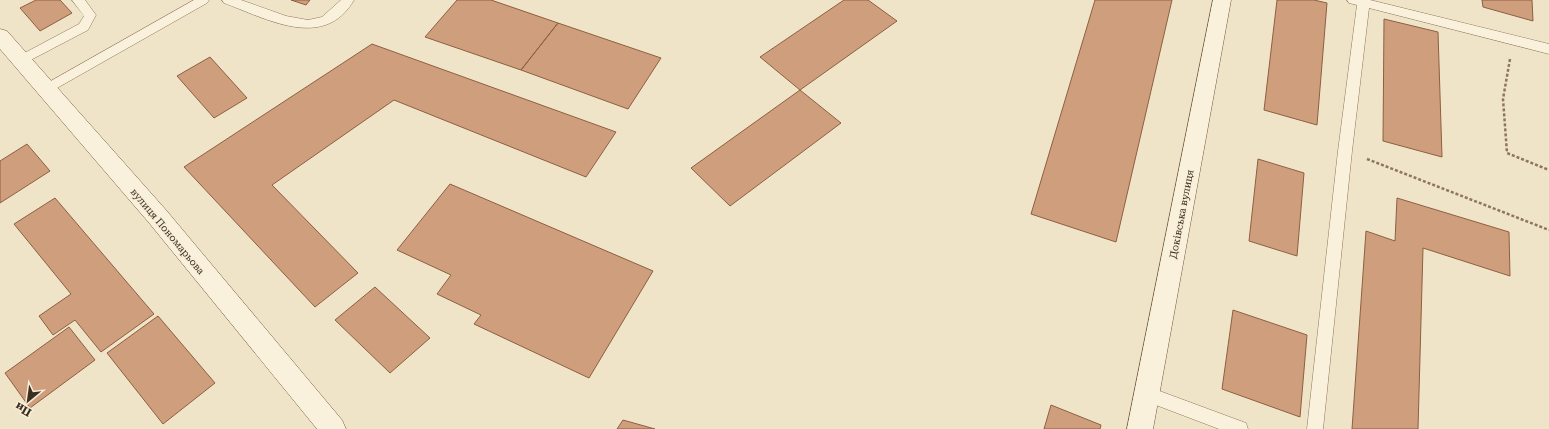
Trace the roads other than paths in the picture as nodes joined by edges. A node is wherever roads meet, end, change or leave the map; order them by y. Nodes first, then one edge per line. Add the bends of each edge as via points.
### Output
1 (78, 0) edge
2 (202, 0) edge
3 (228, 0) edge
4 (348, 0) edge
5 (1222, 0) edge
6 (1360, 1) edge
7 (0, 36) edge
8 (1549, 49) edge
9 (21, 60) junction
10 (46, 89) junction
11 (1146, 394) junction
12 (333, 429) edge
13 (1140, 429) edge
14 (1240, 429) edge
15 (1315, 429) edge

1 - 9 lane via 90,15 84,27
2 - 10 lane
3 - 4 lane via 299,24 317,24 333,16
5 - 11 street, Доківська вулиця
6 - 8 lane
6 - 15 lane
7 - 9 street, вулиця Пономарьова
9 - 10 street, вулиця Пономарьова
10 - 12 street, вулиця Пономарьова via 163,223
11 - 13 street, Доківська вулиця
11 - 14 lane

